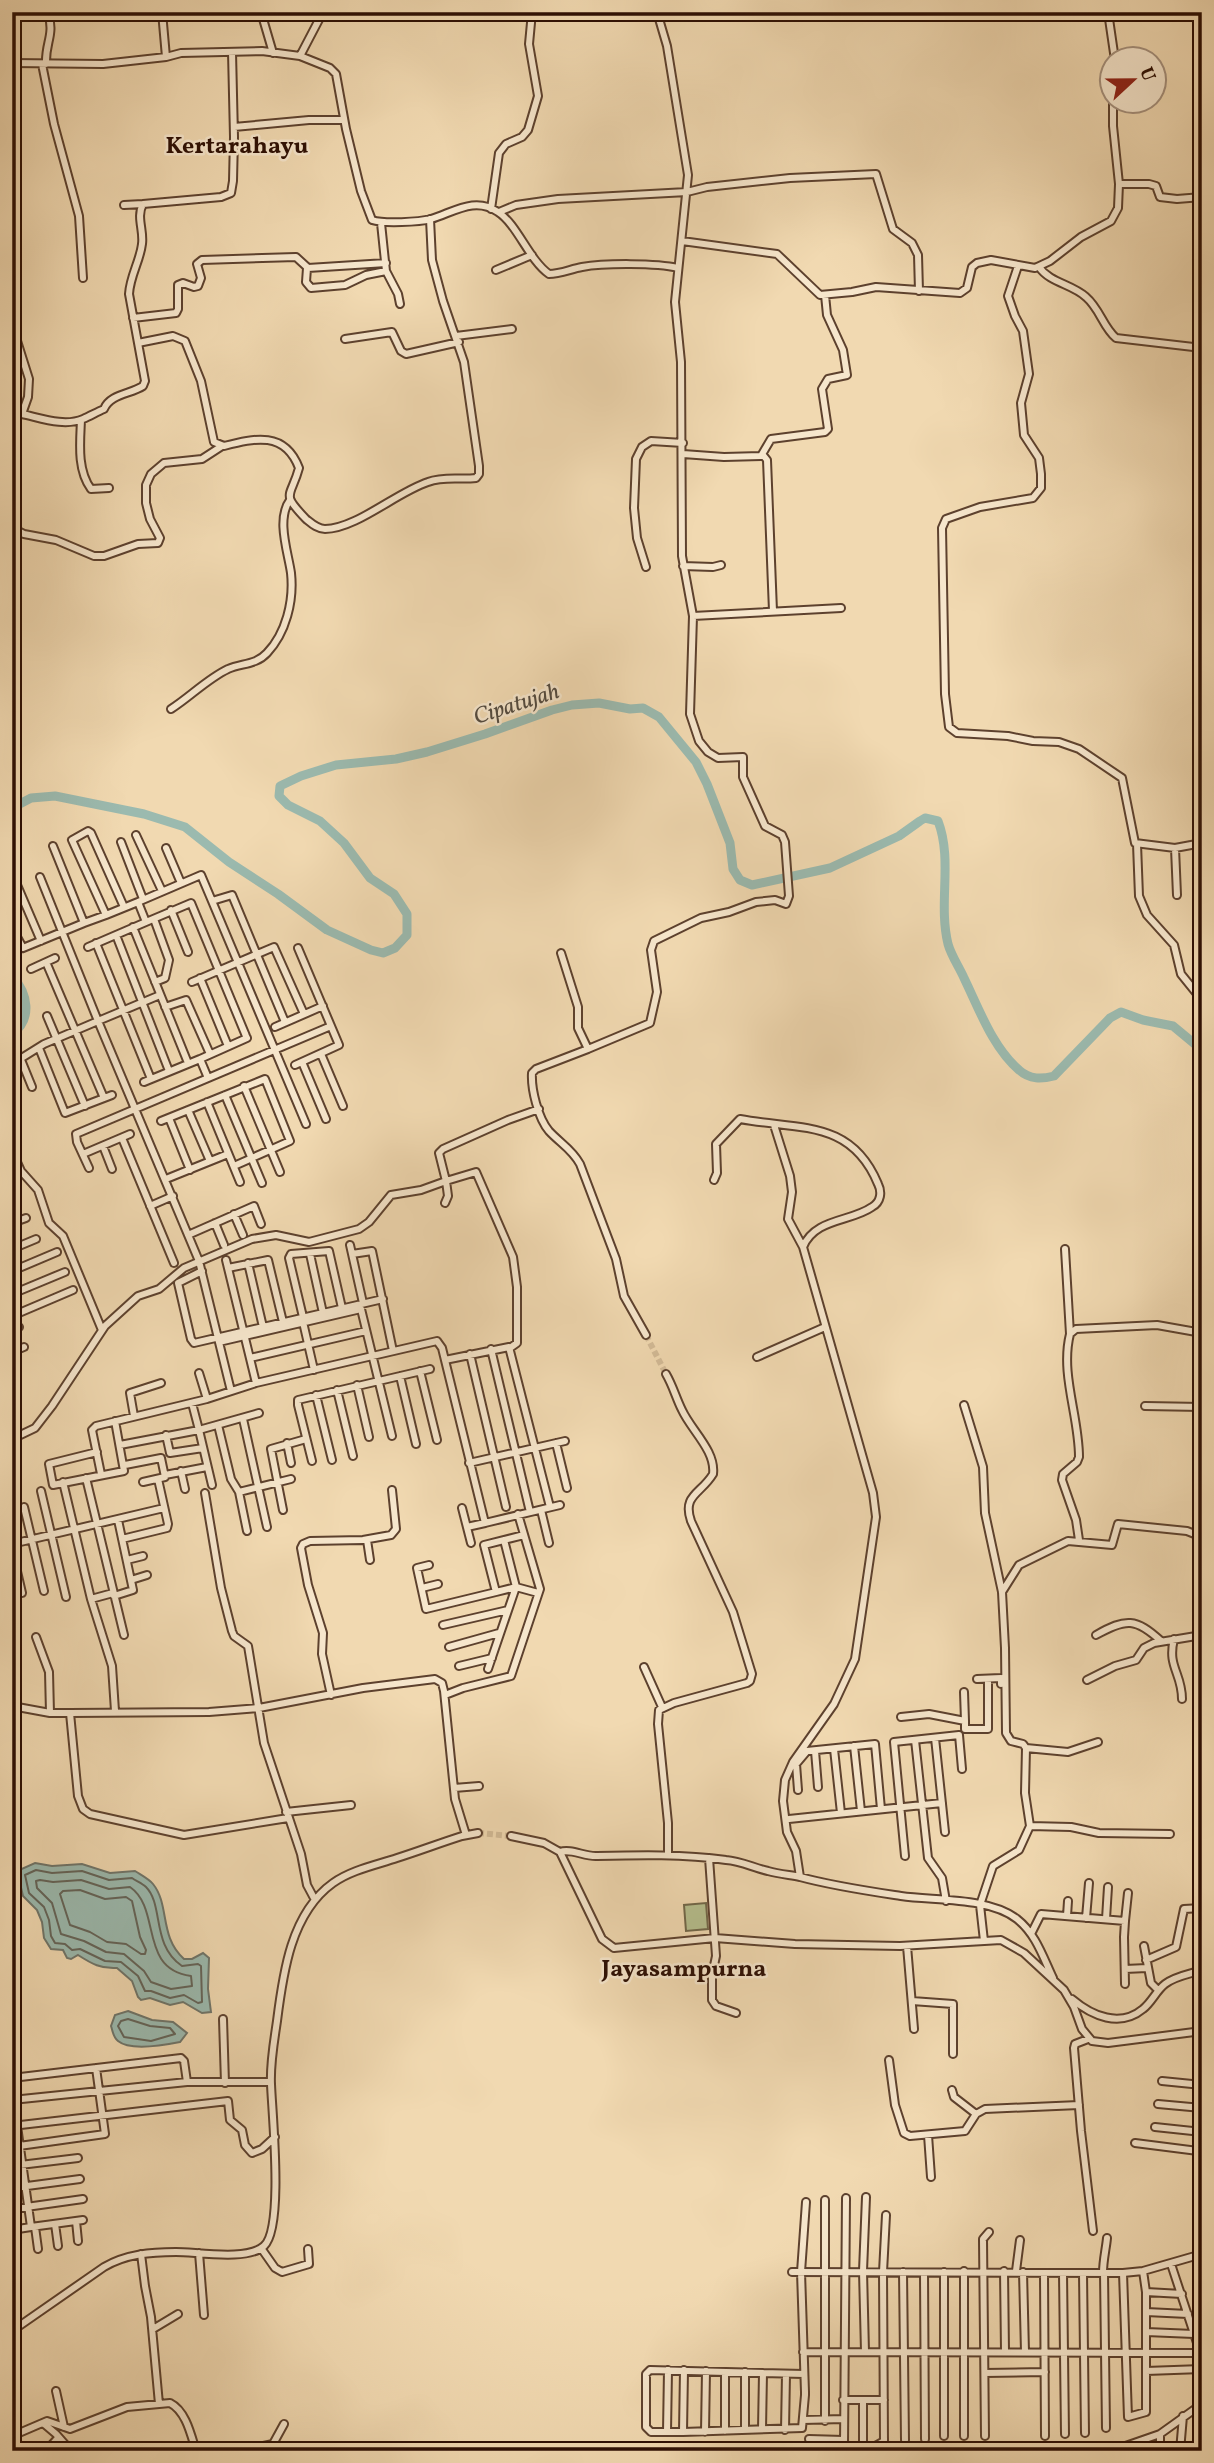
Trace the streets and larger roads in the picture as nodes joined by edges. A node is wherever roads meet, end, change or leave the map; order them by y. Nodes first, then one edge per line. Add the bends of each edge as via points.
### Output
1 (48, 12) edge
2 (162, 12) edge
3 (261, 12) edge
4 (323, 12) edge
5 (533, 12) edge
6 (657, 12) edge
7 (1108, 12) edge
8 (1113, 46) edge
9 (232, 52) junction
10 (273, 53) junction
11 (300, 56) junction
12 (166, 57) junction
13 (12, 63) edge
14 (44, 64) junction
15 (1113, 116) edge
16 (344, 120) junction
17 (234, 127) junction
18 (1119, 184) junction
19 (687, 192) junction
20 (1202, 197) edge
21 (143, 204) junction
22 (124, 205) dead end
23 (491, 208) junction
24 (499, 212) junction
25 (430, 219) junction
26 (381, 223) junction
27 (682, 241) junction
28 (532, 255) junction
29 (386, 263) junction
30 (1018, 266) junction
31 (1039, 267) junction
32 (307, 268) junction
33 (678, 268) junction
34 (496, 270) dead end
35 (386, 271) junction
36 (83, 278) dead end
37 (919, 291) junction
38 (825, 295) junction
39 (400, 304) dead end
40 (134, 318) junction
41 (12, 325) edge
42 (512, 329) dead end
43 (345, 339) dead end
44 (458, 339) junction
45 (138, 343) junction
46 (1202, 348) edge
47 (81, 420) junction
48 (682, 443) junction
49 (222, 446) junction
50 (683, 454) junction
51 (763, 455) junction
52 (109, 488) dead end
53 (290, 500) junction
54 (12, 523) edge
55 (721, 565) dead end
56 (683, 566) junction
57 (646, 567) dead end
58 (841, 608) dead end
59 (773, 611) junction
60 (693, 616) junction
61 (171, 709) dead end
62 (136, 835) dead end
63 (121, 842) dead end
64 (1202, 843) edge
65 (1137, 844) junction
66 (53, 846) dead end
67 (166, 848) dead end
68 (1175, 848) junction
69 (40, 877) dead end
70 (181, 883) junction
71 (17, 885) dead end
72 (162, 891) junction
73 (1177, 895) dead end
74 (140, 901) junction
75 (212, 901) junction
76 (124, 907) junction
77 (171, 910) junction
78 (107, 915) junction
79 (154, 919) junction
80 (146, 922) junction
81 (85, 923) junction
82 (12, 928) edge
83 (133, 928) junction
84 (62, 932) junction
85 (116, 935) junction
86 (41, 941) junction
87 (96, 943) junction
88 (88, 947) dead end
89 (299, 948) dead end
90 (188, 952) dead end
91 (561, 953) dead end
92 (256, 954) junction
93 (55, 958) dead end
94 (46, 962) junction
95 (237, 962) junction
96 (31, 969) dead end
97 (219, 970) junction
98 (200, 978) junction
99 (155, 982) junction
100 (192, 982) dead end
101 (160, 995) junction
102 (1202, 1000) edge
103 (141, 1003) junction
104 (323, 1006) junction
105 (165, 1007) junction
106 (122, 1010) junction
107 (303, 1014) junction
108 (47, 1016) dead end
109 (98, 1021) junction
110 (285, 1022) junction
111 (331, 1026) junction
112 (275, 1027) dead end
113 (76, 1030) junction
114 (254, 1034) dead end
115 (56, 1038) junction
116 (247, 1038) junction
117 (228, 1046) junction
118 (38, 1048) junction
119 (588, 1049) junction
120 (275, 1050) junction
121 (210, 1054) junction
122 (321, 1054) junction
123 (200, 1059) junction
124 (21, 1060) junction
125 (188, 1063) junction
126 (12, 1064) edge
127 (169, 1071) junction
128 (208, 1078) junction
129 (151, 1079) junction
130 (144, 1082) dead end
131 (244, 1086) junction
132 (32, 1087) dead end
133 (112, 1095) dead end
134 (225, 1095) junction
135 (104, 1098) junction
136 (207, 1102) junction
137 (85, 1106) junction
138 (344, 1106) dead end
139 (135, 1109) junction
140 (539, 1109) junction
141 (188, 1110) junction
142 (169, 1118) junction
143 (326, 1119) dead end
144 (161, 1121) dead end
145 (306, 1124) dead end
146 (774, 1125) junction
147 (130, 1134) dead end
148 (122, 1138) junction
149 (103, 1146) junction
150 (12, 1151) edge
151 (272, 1151) junction
152 (83, 1154) junction
153 (228, 1154) junction
154 (252, 1158) junction
155 (210, 1161) junction
156 (234, 1166) junction
157 (89, 1168) dead end
158 (113, 1169) dead end
159 (190, 1170) junction
160 (281, 1172) dead end
161 (166, 1179) junction
162 (714, 1180) dead end
163 (446, 1181) junction
164 (240, 1182) dead end
165 (262, 1183) dead end
166 (173, 1196) junction
167 (445, 1203) dead end
168 (150, 1206) junction
169 (234, 1214) junction
170 (26, 1218) dead end
171 (12, 1223) edge
172 (215, 1223) junction
173 (261, 1224) dead end
174 (188, 1235) junction
175 (243, 1236) dead end
176 (36, 1239) dead end
177 (224, 1245) dead end
178 (350, 1245) dead end
179 (803, 1247) junction
180 (12, 1249) edge
181 (1065, 1249) dead end
182 (57, 1252) dead end
183 (310, 1254) junction
184 (352, 1254) junction
185 (226, 1260) dead end
186 (199, 1261) junction
187 (174, 1263) dead end
188 (248, 1263) junction
189 (228, 1268) junction
190 (12, 1271) edge
191 (65, 1272) dead end
192 (202, 1272) junction
193 (73, 1290) dead end
194 (12, 1294) edge
195 (383, 1301) junction
196 (363, 1303) junction
197 (13, 1304) edge
198 (342, 1308) junction
199 (323, 1312) junction
200 (303, 1320) junction
201 (283, 1322) junction
202 (263, 1326) junction
203 (825, 1327) junction
204 (102, 1330) junction
205 (366, 1331) junction
206 (244, 1333) junction
207 (1202, 1333) edge
208 (1070, 1334) junction
209 (646, 1335) tunnel mouth
210 (218, 1340) junction
211 (308, 1344) junction
212 (24, 1347) dead end
213 (510, 1348) junction
214 (491, 1349) junction
215 (393, 1351) junction
216 (12, 1352) edge
217 (470, 1354) junction
218 (372, 1355) junction
219 (757, 1357) dead end
220 (250, 1358) junction
221 (445, 1360) junction
222 (430, 1369) dead end
223 (314, 1370) junction
224 (420, 1371) junction
225 (199, 1373) dead end
226 (667, 1374) tunnel mouth
227 (400, 1376) junction
228 (379, 1381) junction
229 (162, 1383) dead end
230 (256, 1383) junction
231 (357, 1385) junction
232 (231, 1391) junction
233 (337, 1391) junction
234 (316, 1395) junction
235 (207, 1399) junction
236 (964, 1405) dead end
237 (1145, 1406) dead end
238 (193, 1407) dead end
239 (1202, 1407) edge
240 (259, 1413) dead end
241 (134, 1416) junction
242 (243, 1419) junction
243 (116, 1421) junction
244 (218, 1425) junction
245 (199, 1430) junction
246 (166, 1435) junction
247 (392, 1436) dead end
248 (369, 1437) dead end
249 (12, 1439) edge
250 (306, 1439) junction
251 (437, 1440) dead end
252 (565, 1441) dead end
253 (288, 1443) junction
254 (556, 1443) junction
255 (416, 1444) dead end
256 (120, 1445) junction
257 (203, 1447) junction
258 (536, 1448) junction
259 (97, 1452) junction
260 (515, 1452) junction
261 (170, 1453) junction
262 (353, 1456) dead end
263 (159, 1457) junction
264 (495, 1457) junction
265 (332, 1460) dead end
266 (312, 1461) dead end
267 (291, 1463) dead end
268 (469, 1463) junction
269 (125, 1465) junction
270 (205, 1466) junction
271 (181, 1471) junction
272 (101, 1475) junction
273 (165, 1475) junction
274 (86, 1478) junction
275 (158, 1479) junction
276 (291, 1479) dead end
277 (63, 1482) junction
278 (144, 1482) dead end
279 (277, 1482) junction
280 (258, 1487) junction
281 (567, 1488) dead end
282 (185, 1489) dead end
283 (392, 1490) dead end
284 (41, 1491) dead end
285 (239, 1492) junction
286 (560, 1505) dead end
287 (24, 1507) dead end
288 (506, 1507) dead end
289 (550, 1507) junction
290 (164, 1508) junction
291 (462, 1508) dead end
292 (283, 1510) dead end
293 (541, 1510) junction
294 (530, 1512) junction
295 (518, 1514) junction
296 (118, 1520) junction
297 (485, 1523) junction
298 (97, 1525) junction
299 (267, 1527) dead end
300 (467, 1527) junction
301 (75, 1529) junction
302 (247, 1531) dead end
303 (52, 1534) junction
304 (524, 1535) junction
305 (1202, 1537) edge
306 (122, 1539) junction
307 (31, 1540) junction
308 (367, 1540) junction
309 (504, 1540) junction
310 (1079, 1540) junction
311 (471, 1543) dead end
312 (549, 1543) dead end
313 (12, 1544) edge
314 (12, 1550) edge
315 (143, 1556) dead end
316 (127, 1560) junction
317 (370, 1560) dead end
318 (429, 1565) dead end
319 (147, 1575) dead end
320 (131, 1580) junction
321 (438, 1584) dead end
322 (516, 1587) junction
323 (422, 1588) junction
324 (44, 1591) dead end
325 (496, 1592) junction
326 (1002, 1592) junction
327 (22, 1593) dead end
328 (538, 1593) junction
329 (114, 1595) junction
330 (66, 1597) dead end
331 (91, 1599) junction
332 (508, 1610) junction
333 (443, 1625) dead end
334 (499, 1633) junction
335 (124, 1635) dead end
336 (1096, 1635) dead end
337 (1202, 1635) edge
338 (36, 1637) dead end
339 (1174, 1639) junction
340 (1161, 1641) junction
341 (449, 1647) dead end
342 (492, 1658) junction
343 (459, 1666) dead end
344 (643, 1668) dead end
345 (488, 1669) dead end
346 (977, 1679) dead end
347 (988, 1679) junction
348 (1087, 1680) dead end
349 (443, 1687) junction
350 (463, 1688) junction
351 (964, 1692) dead end
352 (331, 1695) junction
353 (445, 1695) junction
354 (1182, 1699) dead end
355 (12, 1706) edge
356 (662, 1707) junction
357 (259, 1709) junction
358 (115, 1711) junction
359 (50, 1713) junction
360 (70, 1713) junction
361 (901, 1717) dead end
362 (965, 1725) junction
363 (1002, 1728) dead end
364 (959, 1735) junction
365 (935, 1738) junction
366 (915, 1740) junction
367 (1098, 1742) dead end
368 (855, 1746) junction
369 (1026, 1748) junction
370 (834, 1749) junction
371 (815, 1751) junction
372 (962, 1769) dead end
373 (479, 1786) dead end
374 (818, 1787) dead end
375 (454, 1788) junction
376 (798, 1790) dead end
377 (942, 1803) junction
378 (351, 1805) dead end
379 (922, 1805) junction
380 (901, 1807) junction
381 (881, 1809) junction
382 (861, 1811) junction
383 (841, 1813) junction
384 (287, 1815) junction
385 (789, 1819) dead end
386 (1030, 1826) junction
387 (945, 1832) dead end
388 (478, 1833) tunnel mouth
389 (1170, 1834) dead end
390 (466, 1835) junction
391 (511, 1836) tunnel mouth
392 (560, 1852) junction
393 (668, 1854) junction
394 (905, 1856) dead end
395 (709, 1858) junction
396 (800, 1877) junction
397 (1089, 1883) dead end
398 (1108, 1887) dead end
399 (1128, 1893) dead end
400 (315, 1900) junction
401 (944, 1901) junction
402 (1068, 1901) dead end
403 (981, 1905) junction
404 (1202, 1908) edge
405 (1067, 1916) junction
406 (1086, 1917) junction
407 (1106, 1919) junction
408 (1125, 1921) junction
409 (1031, 1934) junction
410 (715, 1938) junction
411 (984, 1941) junction
412 (907, 1946) junction
413 (1144, 1946) dead end
414 (1147, 1964) junction
415 (1125, 1969) junction
416 (1202, 1970) edge
417 (1053, 1978) junction
418 (1125, 1984) dead end
419 (1158, 1990) junction
420 (1068, 1996) junction
421 (912, 2001) junction
422 (736, 2013) dead end
423 (223, 2020) dead end
424 (914, 2029) dead end
425 (1202, 2031) edge
426 (1088, 2039) junction
427 (953, 2054) dead end
428 (889, 2060) dead end
429 (96, 2068) junction
430 (13, 2078) edge
431 (1162, 2081) dead end
432 (187, 2082) junction
433 (271, 2082) junction
434 (225, 2083) junction
435 (1202, 2085) edge
436 (99, 2090) junction
437 (952, 2090) dead end
438 (14, 2100) edge
439 (1158, 2104) dead end
440 (1079, 2105) junction
441 (1202, 2108) edge
442 (976, 2114) junction
443 (102, 2116) junction
444 (15, 2126) edge
445 (1155, 2127) dead end
446 (1201, 2132) edge
447 (928, 2135) junction
448 (275, 2137) junction
449 (1135, 2143) dead end
450 (20, 2146) junction
451 (12, 2147) edge
452 (78, 2158) dead end
453 (23, 2165) junction
454 (12, 2166) edge
455 (931, 2177) dead end
456 (80, 2179) dead end
457 (26, 2186) junction
458 (12, 2188) edge
459 (866, 2197) dead end
460 (846, 2198) dead end
461 (83, 2199) dead end
462 (825, 2200) dead end
463 (806, 2202) dead end
464 (28, 2207) junction
465 (12, 2209) edge
466 (886, 2215) dead end
467 (55, 2224) junction
468 (33, 2227) junction
469 (18, 2229) dead end
470 (1093, 2231) dead end
471 (989, 2232) dead end
472 (1107, 2238) dead end
473 (1020, 2240) dead end
474 (78, 2241) dead end
475 (58, 2246) dead end
476 (261, 2248) junction
477 (38, 2249) dead end
478 (308, 2249) dead end
479 (199, 2253) junction
480 (141, 2254) junction
481 (1202, 2254) edge
482 (1171, 2264) junction
483 (863, 2271) junction
484 (964, 2271) junction
485 (1004, 2271) junction
486 (1020, 2271) junction
487 (1143, 2271) junction
488 (792, 2272) dead end
489 (802, 2272) junction
490 (844, 2272) junction
491 (883, 2272) junction
492 (903, 2272) junction
493 (944, 2272) junction
494 (983, 2272) junction
495 (824, 2273) junction
496 (924, 2273) junction
497 (1044, 2273) junction
498 (1063, 2273) junction
499 (1083, 2273) junction
500 (1103, 2273) junction
501 (1123, 2273) junction
502 (1146, 2291) junction
503 (1182, 2294) junction
504 (1146, 2312) junction
505 (178, 2314) dead end
506 (1188, 2314) junction
507 (204, 2315) dead end
508 (153, 2329) junction
509 (12, 2331) edge
510 (1146, 2332) junction
511 (1194, 2334) junction
512 (1146, 2351) junction
513 (803, 2352) junction
514 (825, 2352) junction
515 (845, 2352) junction
516 (865, 2352) junction
517 (885, 2352) junction
518 (905, 2352) junction
519 (925, 2352) junction
520 (944, 2352) junction
521 (964, 2352) junction
522 (985, 2352) junction
523 (1005, 2352) junction
524 (1025, 2352) junction
525 (1045, 2352) junction
526 (1064, 2353) junction
527 (1124, 2353) junction
528 (1084, 2354) junction
529 (1104, 2354) junction
530 (1201, 2355) edge
531 (668, 2370) junction
532 (684, 2370) junction
533 (1202, 2370) edge
534 (706, 2371) junction
535 (1146, 2371) junction
536 (725, 2372) junction
537 (745, 2372) junction
538 (1045, 2372) junction
539 (763, 2373) junction
540 (985, 2373) junction
541 (786, 2374) junction
542 (804, 2374) junction
543 (56, 2391) dead end
544 (844, 2400) junction
545 (863, 2400) junction
546 (884, 2400) junction
547 (159, 2404) junction
548 (1202, 2404) edge
549 (1183, 2416) junction
550 (844, 2419) junction
551 (803, 2420) junction
552 (825, 2421) junction
553 (43, 2423) junction
554 (284, 2424) dead end
555 (64, 2427) junction
556 (1106, 2428) dead end
557 (762, 2429) junction
558 (745, 2430) junction
559 (785, 2430) junction
560 (705, 2431) junction
561 (725, 2431) junction
562 (667, 2432) junction
563 (683, 2432) junction
564 (1085, 2433) dead end
565 (1202, 2433) edge
566 (1065, 2434) dead end
567 (1160, 2434) junction
568 (12, 2436) edge
569 (944, 2436) dead end
570 (964, 2436) dead end
571 (985, 2436) dead end
572 (1045, 2436) dead end
573 (58, 2438) junction
574 (809, 2439) dead end
575 (925, 2439) dead end
576 (843, 2440) junction
577 (905, 2441) dead end
578 (863, 2445) junction
579 (46, 2451) edge
580 (71, 2451) edge
581 (196, 2451) edge
582 (238, 2451) edge
583 (1111, 2451) edge
584 (1160, 2451) edge
585 (1180, 2451) edge
586 (1200, 2451) edge

1 - 14 street via 52,28
2 - 12 street
3 - 10 street
4 - 11 street
5 - 23 street via 529,44 538,96 528,130 499,153
6 - 19 street via 670,64
7 - 8 street
9 - 10 street
9 - 12 street
9 - 17 street
10 - 11 street
11 - 16 street via 335,71
12 - 14 street
13 - 14 street
14 - 36 street via 54,124 79,216
15 - 18 street
16 - 17 street
16 - 26 street via 369,216
17 - 21 street via 229,195
18 - 20 street via 1149,184 1156,186 1160,197 1177,200
18 - 31 street via 1118,208 1111,221
19 - 24 street via 558,199
19 - 27 street
19 - 37 street via 790,178 876,174 894,229 919,255
21 - 22 street
21 - 40 street via 139,215 142,246 129,294
23 - 24 street
23 - 25 street via 469,205
24 - 28 street
25 - 26 street
25 - 44 street via 432,260
26 - 29 street
27 - 33 street
27 - 38 street via 777,254 815,292
28 - 33 street via 551,274 605,265
28 - 34 street
29 - 32 street
29 - 35 street
30 - 31 street
30 - 37 street via 983,260 974,265 967,288 960,293
30 - 65 street via 1009,296 1023,331 1029,374 1021,403 1024,435 1039,458 1041,488 1033,498 979,507 946,519 942,636 949,727 957,733 1059,742 1079,749 1119,774
31 - 46 street via 1046,276 1089,299 1116,338
32 - 35 street via 306,282 311,288 345,285
32 - 40 street via 296,257 202,260 197,264 198,286 178,285 176,313
33 - 48 street via 675,311
35 - 39 street
37 - 38 street via 876,287
38 - 51 street via 847,375 828,379 822,389 828,429 771,439
40 - 45 street
41 - 47 street via 30,386 21,413 48,420
42 - 44 street
43 - 44 street via 392,332 406,354
44 - 53 street via 474,425 477,477 425,483 361,518 324,529 312,524
45 - 47 street via 143,386 113,398 102,410
45 - 49 street via 173,336 185,341 201,381 212,438
47 - 52 street via 87,483 91,489
48 - 50 street
48 - 57 street via 651,441 636,459 634,521
49 - 53 street via 267,440 283,445 299,468
49 - 54 street via 202,458 164,463 151,474 146,503 158,543 94,556 56,540 24,534
50 - 51 street
50 - 56 street
51 - 59 street via 767,458
53 - 61 street via 284,520 291,594 280,635 260,659 228,670
55 - 56 street
56 - 60 street
58 - 59 street
59 - 60 street
60 - 119 street via 689,701 694,728 701,745 712,755 743,757 746,784 766,827 783,836 789,896 786,904 764,900 701,918 654,941 651,950 657,992 650,1023
62 - 72 street
63 - 74 street
64 - 68 street
65 - 68 street
65 - 102 street via 1139,897 1147,915 1174,945 1181,974
66 - 81 street
67 - 70 street
68 - 73 street
69 - 84 street
70 - 72 street
70 - 75 street via 202,876
71 - 86 street
72 - 74 street
74 - 76 street
74 - 80 street
75 - 92 street via 232,895
75 - 95 street
76 - 78 street
76 - 78 street via 91,833 73,838
77 - 79 street
77 - 90 street
77 - 97 street via 193,901
78 - 81 street
79 - 80 street
79 - 99 street via 169,960 166,977
80 - 83 street
81 - 84 street
82 - 86 street via 23,948
83 - 85 street
83 - 99 street
84 - 86 street
84 - 109 street
85 - 87 street
85 - 103 street
87 - 88 street
87 - 106 street
89 - 104 street
91 - 119 street via 578,1007 578,1028
92 - 95 street
92 - 107 street via 276,948
92 - 110 street
93 - 94 street
94 - 96 street
94 - 113 street
95 - 97 street
95 - 120 street
97 - 98 street
97 - 116 street
98 - 100 street
98 - 117 street
99 - 101 street
101 - 103 street
101 - 105 street
103 - 106 street
103 - 127 street
104 - 107 street
104 - 111 street
105 - 121 street via 187,1000
105 - 125 street
106 - 109 street
106 - 129 street
107 - 110 street
108 - 115 street
109 - 113 street
109 - 139 street
110 - 112 street
111 - 120 street
111 - 122 street via 339,1045
113 - 115 street
113 - 135 street
114 - 116 street
115 - 118 street
115 - 137 street
116 - 117 street
117 - 121 street
118 - 124 street
118 - 137 street via 65,1112
119 - 140 street via 533,1070
120 - 128 street
120 - 145 street
121 - 123 street
122 - 138 street
122 - 143 street via 299,1063
123 - 125 street
123 - 128 street
124 - 126 street
124 - 132 street
125 - 127 street
127 - 129 street
128 - 139 street
129 - 130 street
131 - 134 street
131 - 151 street
131 - 151 street via 266,1081 290,1140
133 - 135 street
134 - 136 street
134 - 154 street
135 - 137 street
136 - 141 street
136 - 153 street
139 - 152 street via 76,1134
139 - 161 street
140 - 163 street via 440,1150
140 - 209 street via 549,1130 580,1164 616,1259 624,1296
141 - 142 street
141 - 155 street
142 - 144 street
142 - 159 street
146 - 162 street via 735,1122 715,1148
146 - 179 street via 790,1176 788,1219
146 - 179 street via 840,1136 863,1156 880,1189 875,1206 831,1222
147 - 148 street
148 - 149 street
148 - 168 street
149 - 152 street
149 - 158 street
150 - 204 street via 21,1171 38,1190 49,1223 63,1236
151 - 154 street
151 - 160 street
152 - 157 street
153 - 155 street
153 - 156 street
154 - 156 street
154 - 165 street
155 - 159 street
156 - 164 street
159 - 161 street
161 - 166 street
163 - 167 street
163 - 186 street via 391,1195 359,1229 309,1242 261,1236
163 - 213 street via 476,1172 513,1257 517,1333 516,1346
166 - 168 street
166 - 174 street
168 - 187 street
169 - 172 street
169 - 173 street via 254,1206
169 - 175 street
170 - 171 street
172 - 174 street
172 - 177 street
174 - 186 street
176 - 180 street
178 - 184 street
179 - 203 street
181 - 208 street
182 - 190 street
183 - 198 street via 330,1251
183 - 199 street
183 - 200 street via 289,1256
184 - 195 street via 372,1251
184 - 196 street
185 - 189 street
186 - 192 street
186 - 204 street via 159,1289 138,1296
188 - 189 street
188 - 201 street via 269,1262
188 - 202 street
189 - 206 street
191 - 194 street
192 - 210 street
192 - 210 street via 178,1283 191,1339 194,1343
193 - 197 street via 20,1313
195 - 196 street
195 - 215 street
196 - 198 street
198 - 199 street
199 - 200 street
200 - 201 street
200 - 205 street via 361,1309
200 - 206 street
200 - 211 street
201 - 202 street
202 - 206 street
203 - 219 street
203 - 396 street via 876,1517 855,1659 834,1704 793,1762 786,1780 787,1832
204 - 249 street via 35,1428
205 - 211 street
205 - 218 street
206 - 210 street
206 - 220 street
207 - 208 street via 1147,1325 1076,1329
208 - 310 street via 1070,1398 1079,1457 1062,1476
210 - 232 street
211 - 220 street
211 - 223 street
212 - 216 street
213 - 214 street
213 - 258 street
214 - 217 street
214 - 260 street
215 - 218 street
215 - 221 street via 437,1341
217 - 221 street
217 - 264 street
218 - 223 street
218 - 228 street
220 - 230 street
221 - 268 street
222 - 224 street
223 - 230 street
224 - 227 street
224 - 251 street
225 - 235 street
226 - 356 street via 684,1415 713,1463 713,1474 690,1499 687,1509 733,1612 752,1677 747,1683
227 - 228 street
227 - 255 street
228 - 231 street
228 - 247 street
229 - 241 street via 130,1393
230 - 232 street
231 - 233 street
231 - 248 street
232 - 235 street
233 - 234 street
233 - 262 street
234 - 250 street via 297,1402
234 - 265 street
235 - 241 street
236 - 326 street via 983,1467 985,1513
237 - 239 street
238 - 245 street
240 - 242 street
241 - 243 street
242 - 244 street
242 - 280 street
243 - 256 street
243 - 259 street via 93,1427
244 - 245 street
244 - 285 street via 231,1479
245 - 246 street
245 - 257 street
246 - 256 street
246 - 261 street
250 - 253 street
250 - 266 street
252 - 254 street
253 - 267 street
253 - 279 street via 271,1449
254 - 258 street
254 - 281 street
256 - 269 street
257 - 261 street
257 - 270 street
258 - 260 street
258 - 289 street
259 - 272 street
259 - 277 street via 49,1464 54,1485
260 - 264 street
260 - 294 street
261 - 263 street
263 - 269 street
263 - 273 street
264 - 268 street
264 - 288 street
268 - 297 street
269 - 272 street via 123,1471
270 - 271 street
270 - 357 street via 224,1601 233,1634 248,1646
271 - 273 street
271 - 282 street
272 - 274 street
273 - 275 street
274 - 277 street
274 - 298 street
275 - 278 street
275 - 290 street
276 - 279 street
277 - 301 street
279 - 280 street
279 - 292 street
280 - 285 street
280 - 299 street
283 - 308 street via 394,1533
284 - 303 street
285 - 302 street
286 - 289 street
287 - 307 street
289 - 293 street
290 - 296 street
290 - 306 street via 167,1528
291 - 300 street
293 - 294 street
293 - 312 street
294 - 295 street
295 - 297 street
295 - 304 street
296 - 298 street
296 - 306 street
297 - 300 street
298 - 301 street
298 - 329 street
300 - 311 street
301 - 303 street
301 - 331 street
303 - 307 street
303 - 330 street
304 - 309 street
304 - 328 street
305 - 310 street via 1187,1531 1121,1524 1116,1525 1112,1545
306 - 316 street
307 - 313 street
307 - 324 street
308 - 317 street
308 - 352 street via 310,1541 301,1548 323,1633 322,1654
309 - 322 street
309 - 325 street via 484,1545
310 - 326 street via 1019,1565
314 - 327 street
315 - 316 street
316 - 320 street
318 - 323 street via 417,1568
319 - 320 street
320 - 329 street via 132,1591
321 - 323 street
322 - 325 street
322 - 328 street
322 - 332 street
323 - 325 street via 426,1609
326 - 369 street via 1006,1733
328 - 350 street via 511,1676
329 - 331 street
329 - 335 street
331 - 358 street via 111,1666
332 - 333 street
332 - 334 street
334 - 341 street
334 - 342 street
336 - 340 street via 1129,1622 1145,1627
337 - 339 street
338 - 359 street via 48,1672
339 - 340 street
339 - 354 street via 1170,1656 1182,1684
340 - 348 street via 1144,1648 1136,1660
342 - 343 street
342 - 345 street
344 - 356 street
346 - 347 street
347 - 362 street via 988,1729
347 - 363 street via 1001,1678
349 - 350 street
349 - 352 street via 435,1679 424,1679
349 - 353 street
350 - 353 street
351 - 362 street
352 - 357 street
353 - 375 street
355 - 359 street
356 - 393 street via 657,1716
357 - 358 street
357 - 384 street via 264,1742
358 - 360 street
359 - 360 street
360 - 384 street via 78,1796 86,1812 184,1835
361 - 362 street via 929,1714
362 - 364 street
364 - 365 street
364 - 372 street
365 - 366 street
365 - 377 street
366 - 379 street
366 - 380 street via 894,1742
367 - 369 street via 1068,1752
368 - 370 street
368 - 381 street via 874,1744
368 - 382 street
369 - 386 street
370 - 371 street
370 - 383 street
371 - 374 street
371 - 376 street via 807,1751 796,1764
373 - 375 street
375 - 390 street
377 - 379 street
377 - 387 street
378 - 384 street
379 - 380 street
379 - 401 street via 928,1857 942,1878
380 - 381 street
380 - 394 street
381 - 382 street
382 - 383 street
383 - 385 street
384 - 400 street
386 - 389 street
386 - 403 street via 1019,1850 993,1866
388 - 390 street
390 - 400 street via 345,1876
391 - 392 street via 544,1843
392 - 393 street
392 - 410 street via 609,1947
393 - 395 street
395 - 396 street
395 - 410 street
396 - 401 street
397 - 406 street
398 - 407 street
399 - 408 street
400 - 433 street via 288,1958
401 - 403 street
402 - 405 street
403 - 409 street via 1010,1914
403 - 411 street
404 - 414 street via 1184,1909 1176,1947
405 - 406 street
405 - 409 street via 1041,1914
406 - 407 street
407 - 408 street
408 - 415 street
409 - 417 street
410 - 412 street
410 - 422 street via 712,2000
411 - 412 street
411 - 417 street via 1013,1945
412 - 421 street
413 - 414 street
414 - 415 street
414 - 419 street via 1150,1983
415 - 418 street
416 - 419 street via 1170,1980
417 - 420 street
419 - 420 street via 1141,2011 1114,2019 1099,2017
420 - 426 street
421 - 424 street
421 - 427 street via 953,2004
423 - 434 street
425 - 426 street via 1108,2043
426 - 440 street via 1074,2046
428 - 447 street via 904,2133
429 - 430 street
429 - 432 street via 181,2058
429 - 436 street
430 - 438 street
431 - 435 street
432 - 434 street
432 - 436 street
433 - 434 street
433 - 448 street
436 - 438 street
436 - 443 street
437 - 442 street via 954,2097
438 - 444 street
439 - 441 street
440 - 442 street via 985,2109
440 - 470 street
442 - 447 street via 965,2131
443 - 444 street
443 - 448 street via 228,2101 230,2120 242,2130 252,2153
443 - 450 street via 105,2134
444 - 450 street
445 - 446 street
446 - 449 street via 1198,2151
447 - 455 street
448 - 476 street via 273,2225
450 - 451 street
450 - 453 street
452 - 453 street
453 - 454 street
453 - 457 street
456 - 457 street
457 - 458 street
457 - 464 street
459 - 483 street
460 - 490 street
461 - 464 street
462 - 495 street
463 - 489 street
464 - 465 street
464 - 468 street
466 - 491 street
467 - 468 street
467 - 474 street via 80,2221
467 - 475 street
468 - 469 street
468 - 477 street
471 - 494 street via 983,2239
472 - 500 street
473 - 486 street
476 - 478 street via 282,2272 309,2264
476 - 479 street
479 - 480 street
479 - 507 street
480 - 508 street
480 - 509 street via 112,2262
481 - 482 street
482 - 487 street
482 - 503 street
483 - 490 street
483 - 491 street
483 - 516 street
484 - 493 street
484 - 494 street
484 - 521 street
485 - 486 street
485 - 494 street
485 - 523 street
486 - 497 street
486 - 524 street
487 - 501 street
487 - 502 street
488 - 489 street
489 - 495 street
489 - 513 street
490 - 495 street
490 - 515 street
491 - 492 street
491 - 517 street
492 - 496 street
492 - 518 street
493 - 496 street
493 - 520 street
494 - 522 street
495 - 514 street
496 - 519 street
497 - 498 street
497 - 525 street
498 - 499 street
498 - 526 street
499 - 500 street
499 - 528 street
500 - 501 street
500 - 529 street
501 - 527 street
502 - 503 street
502 - 504 street
503 - 506 street
504 - 506 street
504 - 510 street
505 - 508 street
506 - 511 street
508 - 547 street
510 - 511 street
510 - 512 street
511 - 530 street
512 - 527 street
512 - 530 street
512 - 535 street
513 - 514 street
513 - 542 street
514 - 515 street
514 - 552 street
515 - 516 street
515 - 544 street
516 - 517 street
517 - 518 street
517 - 546 street
518 - 519 street
518 - 577 street
519 - 520 street
519 - 575 street
520 - 521 street
520 - 569 street
521 - 522 street
521 - 570 street
522 - 523 street
522 - 540 street
523 - 524 street
524 - 525 street
525 - 526 street
525 - 538 street
526 - 528 street
526 - 566 street
527 - 529 street
527 - 535 street via 1128,2417 1146,2412
528 - 529 street
528 - 564 street
529 - 556 street
531 - 532 street
531 - 562 street
531 - 562 street via 646,2374 646,2427
532 - 534 street
532 - 563 street
533 - 535 street
534 - 536 street
534 - 560 street
536 - 537 street
536 - 561 street
537 - 539 street
537 - 558 street
538 - 540 street
538 - 572 street
539 - 541 street
539 - 557 street
540 - 571 street
541 - 542 street
541 - 559 street
542 - 551 street
543 - 555 street
544 - 545 street
544 - 550 street
545 - 546 street
545 - 578 street
546 - 578 street via 884,2441
547 - 555 street via 127,2407 70,2429
547 - 581 street via 170,2403 178,2410
548 - 549 street
549 - 567 street
549 - 585 street
550 - 552 street
550 - 576 street
551 - 552 street
551 - 559 street via 800,2429
553 - 555 street
553 - 568 street
553 - 573 street
554 - 582 street via 273,2444
557 - 558 street
557 - 559 street
558 - 561 street
560 - 561 street
560 - 563 street
562 - 563 street
565 - 586 street
567 - 583 street
567 - 584 street
573 - 579 street
573 - 580 street
574 - 576 street
576 - 578 street via 844,2446

